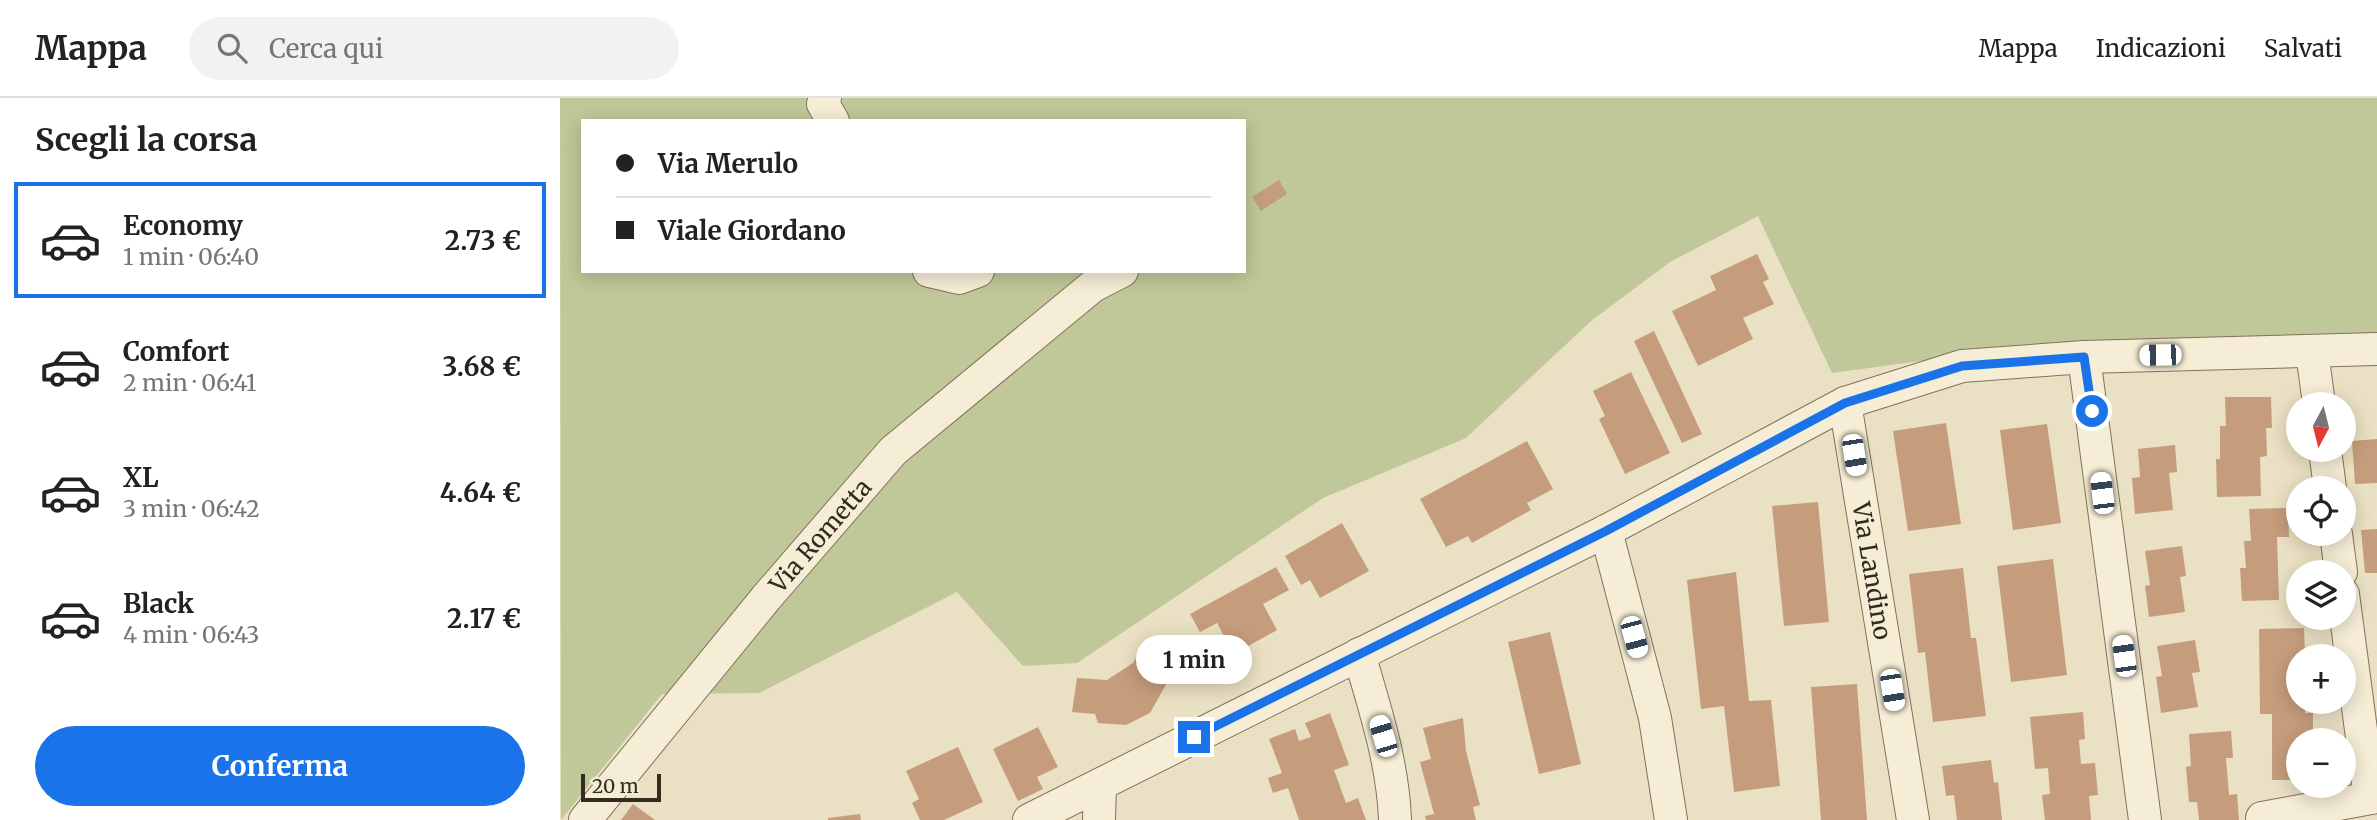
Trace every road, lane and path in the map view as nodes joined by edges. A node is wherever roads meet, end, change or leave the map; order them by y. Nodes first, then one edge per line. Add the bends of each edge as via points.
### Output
1 (825, 98) edge
2 (832, 119) edge
3 (938, 273) edge
4 (973, 273) edge
5 (1114, 273) edge
6 (1088, 279) edge
7 (2377, 349) edge
8 (2312, 352) junction
9 (2084, 357) junction
10 (2317, 392) edge
11 (1845, 403) junction
12 (1606, 531) junction
13 (2348, 630) edge
14 (1359, 654) junction
15 (1100, 785) junction
16 (2373, 797) edge
17 (2262, 818) edge
18 (585, 820) edge
19 (1029, 820) edge
20 (1099, 820) edge
21 (1395, 820) edge
22 (1671, 820) edge
23 (1913, 820) edge
24 (2145, 820) edge

1 - 2 street via 823,104
3 - 4 street via 959,278
5 - 6 street, Via Rometta
6 - 18 street, Via Rometta via 893,451
7 - 8 street
8 - 9 street
8 - 10 street
9 - 11 street via 1962,366
9 - 24 street
11 - 12 street
11 - 23 street, Via Landino
12 - 14 street
12 - 22 street via 1655,718
13 - 16 street
14 - 15 street
14 - 21 street via 1383,736
15 - 19 street
15 - 20 street
16 - 17 street

